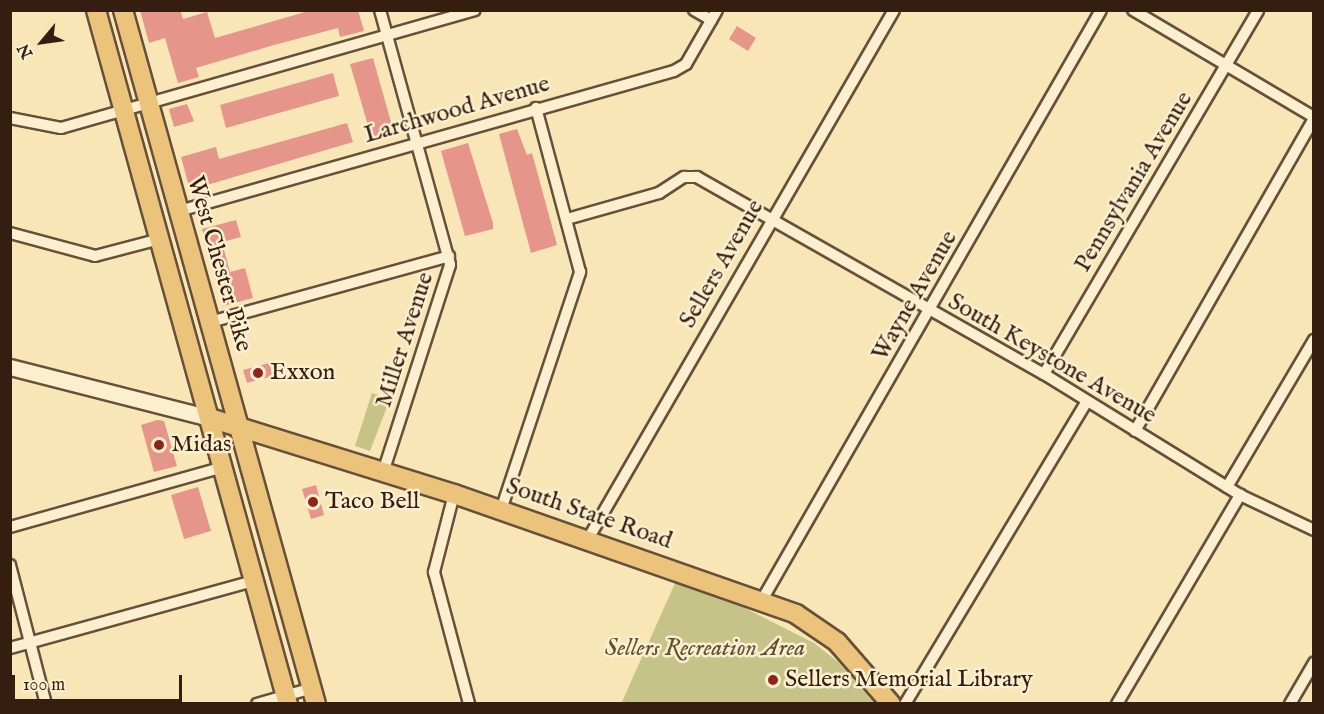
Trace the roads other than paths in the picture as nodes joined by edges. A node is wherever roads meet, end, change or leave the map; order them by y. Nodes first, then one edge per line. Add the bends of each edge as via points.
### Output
1 (96, 10) edge
2 (123, 10) edge
3 (380, 10) edge
4 (474, 10) edge
5 (694, 10) edge
6 (894, 10) edge
7 (1101, 10) edge
8 (1133, 10) edge
9 (1258, 10) edge
10 (714, 15) edge
11 (388, 36) junction
12 (1227, 69) junction
13 (149, 103) junction
14 (536, 108) junction
15 (124, 110) junction
16 (1314, 117) edge
17 (10, 118) edge
18 (418, 143) junction
19 (179, 211) junction
20 (567, 219) junction
21 (772, 219) junction
22 (10, 233) edge
23 (160, 238) junction
24 (449, 256) junction
25 (931, 312) junction
26 (210, 322) junction
27 (1314, 340) edge
28 (10, 367) edge
29 (1044, 374) junction
30 (1087, 401) junction
31 (210, 418) junction
32 (239, 427) junction
33 (1135, 431) junction
34 (223, 467) junction
35 (383, 473) junction
36 (1227, 487) junction
37 (454, 494) junction
38 (1240, 495) junction
39 (501, 510) junction
40 (10, 527) edge
41 (1314, 530) edge
42 (588, 539) junction
43 (10, 565) edge
44 (254, 581) junction
45 (762, 600) junction
46 (28, 644) junction
47 (10, 648) edge
48 (1314, 663) edge
49 (314, 696) edge
50 (287, 699) edge
51 (46, 704) edge
52 (257, 704) edge
53 (469, 704) edge
54 (891, 704) edge
55 (905, 704) edge
56 (1118, 704) edge
57 (1290, 704) edge

1 - 15 main road, West Chester Pike
2 - 13 main road, West Chester Pike
3 - 11 street, Miller Avenue
4 - 11 street
5 - 10 street
6 - 21 street, Sellers Avenue
7 - 25 street, Wayne Avenue
8 - 12 street
9 - 12 street, Pennsylvania Avenue
10 - 14 street, Larchwood Avenue via 681,68
11 - 13 street
11 - 18 street, Miller Avenue
12 - 16 street
12 - 29 street, Pennsylvania Avenue
13 - 15 street
13 - 19 main road, West Chester Pike
14 - 18 street, Larchwood Avenue
14 - 20 street
15 - 17 street via 61,128
15 - 23 main road, West Chester Pike
16 - 33 street
18 - 19 street, Larchwood Avenue
18 - 24 street, Miller Avenue
19 - 26 main road, West Chester Pike
20 - 21 street, South Keystone Avenue via 659,193 693,176
20 - 39 street via 580,272
21 - 25 street, South Keystone Avenue
21 - 42 street, Sellers Avenue
22 - 23 street via 95,256
23 - 31 main road, West Chester Pike
24 - 26 street
24 - 35 street, Miller Avenue via 448,275
25 - 29 street, South Keystone Avenue
25 - 45 street, Wayne Avenue
26 - 32 main road, West Chester Pike
27 - 36 street
28 - 31 main road
29 - 30 street, South Keystone Avenue
30 - 33 street, South Keystone Avenue
30 - 55 street
31 - 32 main road, South State Road
31 - 34 main road, West Chester Pike
32 - 35 main road, South State Road
32 - 49 main road, West Chester Pike
33 - 36 street, South Keystone Avenue
34 - 40 street
34 - 44 main road, West Chester Pike
35 - 37 main road, South State Road
36 - 38 street, South Keystone Avenue
37 - 39 main road, South State Road
37 - 53 street via 434,572
38 - 41 street, South Keystone Avenue
38 - 56 street
39 - 42 main road, South State Road
42 - 45 main road, South State Road
43 - 46 street
44 - 46 street
44 - 50 main road, West Chester Pike
45 - 54 main road, South State Road via 796,614 837,642
46 - 47 street
46 - 51 street
48 - 57 street
49 - 50 street
50 - 52 street

